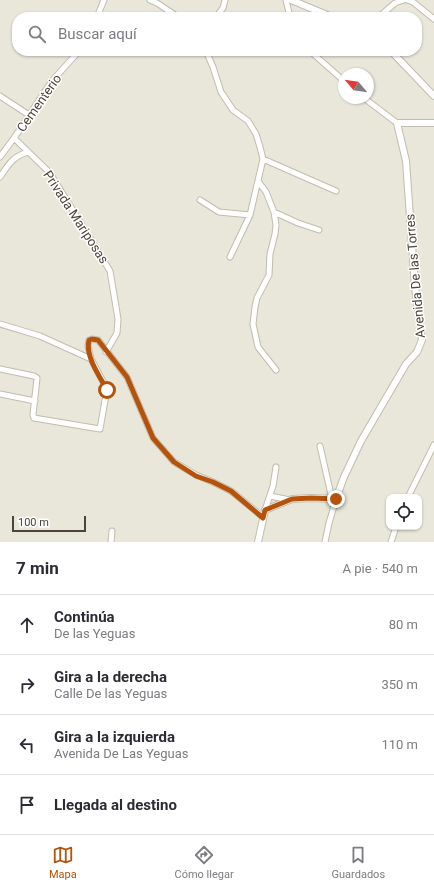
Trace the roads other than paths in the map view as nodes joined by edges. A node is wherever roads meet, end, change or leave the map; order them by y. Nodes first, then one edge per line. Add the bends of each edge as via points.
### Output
1 (104, 0) edge
2 (150, 0) edge
3 (225, 0) edge
4 (286, 0) edge
5 (291, 0) edge
6 (405, 0) edge
7 (99, 12) edge
8 (170, 12) edge
9 (220, 12) edge
10 (289, 12) edge
11 (320, 12) edge
12 (385, 12) edge
13 (434, 19) edge
14 (74, 56) edge
15 (208, 56) edge
16 (316, 56) edge
17 (395, 56) edge
18 (338, 76) edge
19 (0, 96) edge
20 (434, 96) edge
21 (372, 104) edge
22 (29, 115) junction
23 (397, 123) junction
24 (434, 123) edge
25 (14, 138) junction
26 (28, 152) junction
27 (0, 157) edge
28 (263, 159) junction
29 (0, 177) edge
30 (258, 181) junction
31 (336, 191) dead end
32 (200, 200) dead end
33 (274, 212) junction
34 (250, 215) junction
35 (319, 230) dead end
36 (230, 257) dead end
37 (0, 324) edge
38 (106, 352) junction
39 (91, 359) junction
40 (0, 369) edge
41 (276, 370) dead end
42 (0, 394) edge
43 (35, 401) junction
44 (434, 445) edge
45 (320, 446) dead end
46 (276, 467) dead end
47 (410, 494) edge
48 (270, 496) junction
49 (334, 499) junction
50 (291, 500) junction
51 (265, 510) junction
52 (263, 518) junction
53 (112, 530) dead end
54 (395, 530) edge
55 (111, 542) edge
56 (258, 542) edge
57 (325, 542) edge
58 (391, 542) edge

1 - 7 street
2 - 8 street
3 - 9 street
4 - 10 street
5 - 11 street
6 - 12 street via 395,3
6 - 13 street via 413,2
14 - 22 street, Cementerio via 52,81
15 - 28 street via 221,92 233,110 248,121 256,134
16 - 18 street
17 - 20 street
19 - 22 street
21 - 23 street
22 - 25 street, Cementerio
23 - 24 street
23 - 49 street, Avenida De las Torres via 406,161 422,343 414,357 406,364 368,427
25 - 26 street, Privada Mariposas
25 - 27 street, Cementerio
26 - 29 street via 10,161
26 - 38 street, Privada Mariposas via 50,173 110,271 118,319 117,333
28 - 30 street
28 - 31 street
30 - 33 street via 266,192
30 - 34 street
32 - 34 street via 219,212
33 - 35 street
33 - 41 street via 275,234 270,254 269,275 257,298 253,318 258,347
34 - 36 street
37 - 39 street via 40,336
38 - 39 street via 98,340 89,340
38 - 52 street via 127,377 153,438 174,462 196,476 231,491
39 - 43 street via 107,390 100,429 34,418
40 - 43 street via 38,379
42 - 43 street
44 - 47 street
45 - 49 street
46 - 48 street
48 - 50 street
48 - 51 street
49 - 50 street
49 - 57 street, Avenida De las Torres
50 - 51 street
51 - 52 street
52 - 56 street
53 - 55 street
54 - 58 street

